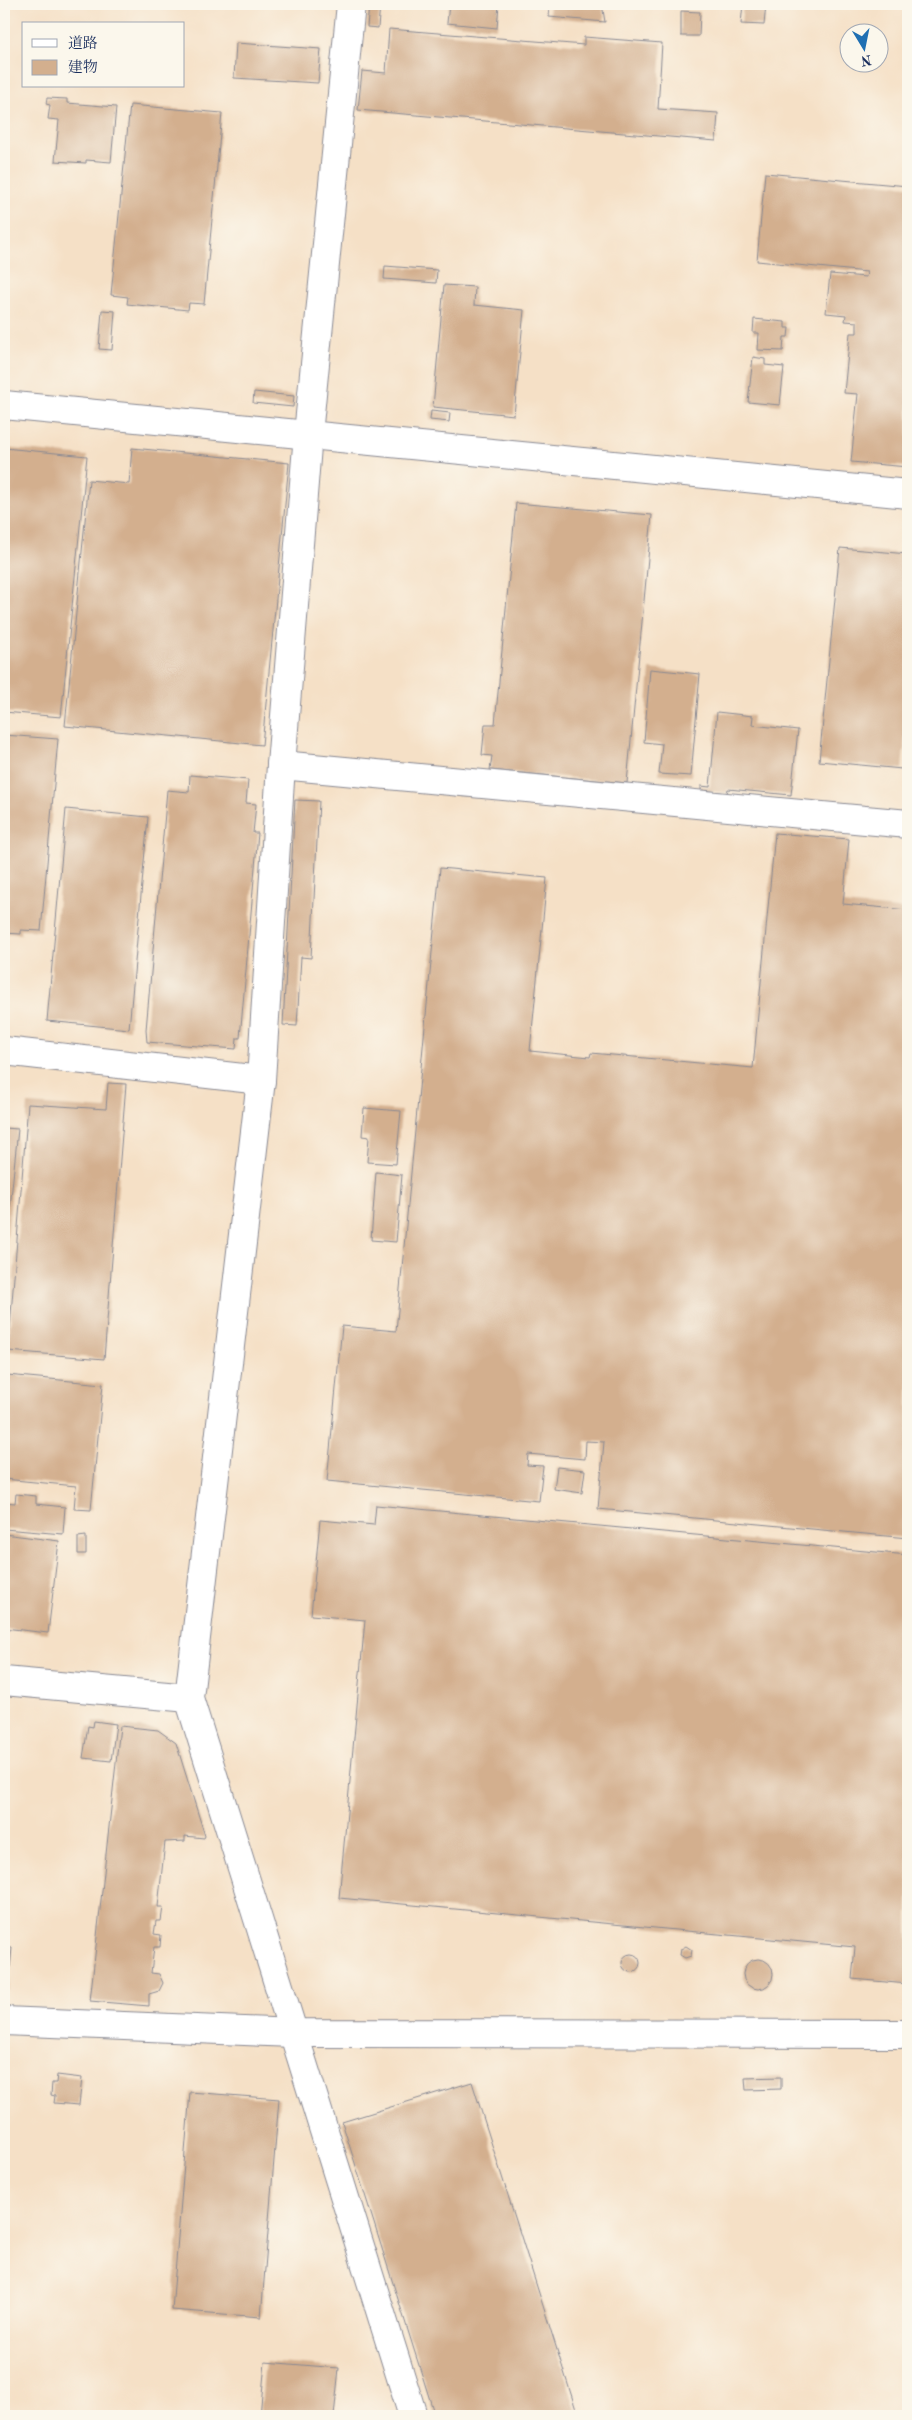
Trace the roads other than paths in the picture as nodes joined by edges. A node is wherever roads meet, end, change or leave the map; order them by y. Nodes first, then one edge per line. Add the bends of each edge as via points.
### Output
1 (351, 4) edge
2 (4, 405) edge
3 (308, 434) junction
4 (908, 494) edge
5 (281, 765) junction
6 (908, 824) edge
7 (4, 1051) edge
8 (261, 1080) junction
9 (4, 1681) edge
10 (189, 1698) junction
11 (4, 2021) edge
12 (293, 2032) junction
13 (908, 2034) edge
14 (413, 2416) edge

1 - 3 street
2 - 3 street
3 - 4 street
3 - 5 street
5 - 6 street
5 - 8 street
7 - 8 street
8 - 10 street
9 - 10 street
10 - 12 street
11 - 12 street
12 - 13 street
12 - 14 street

